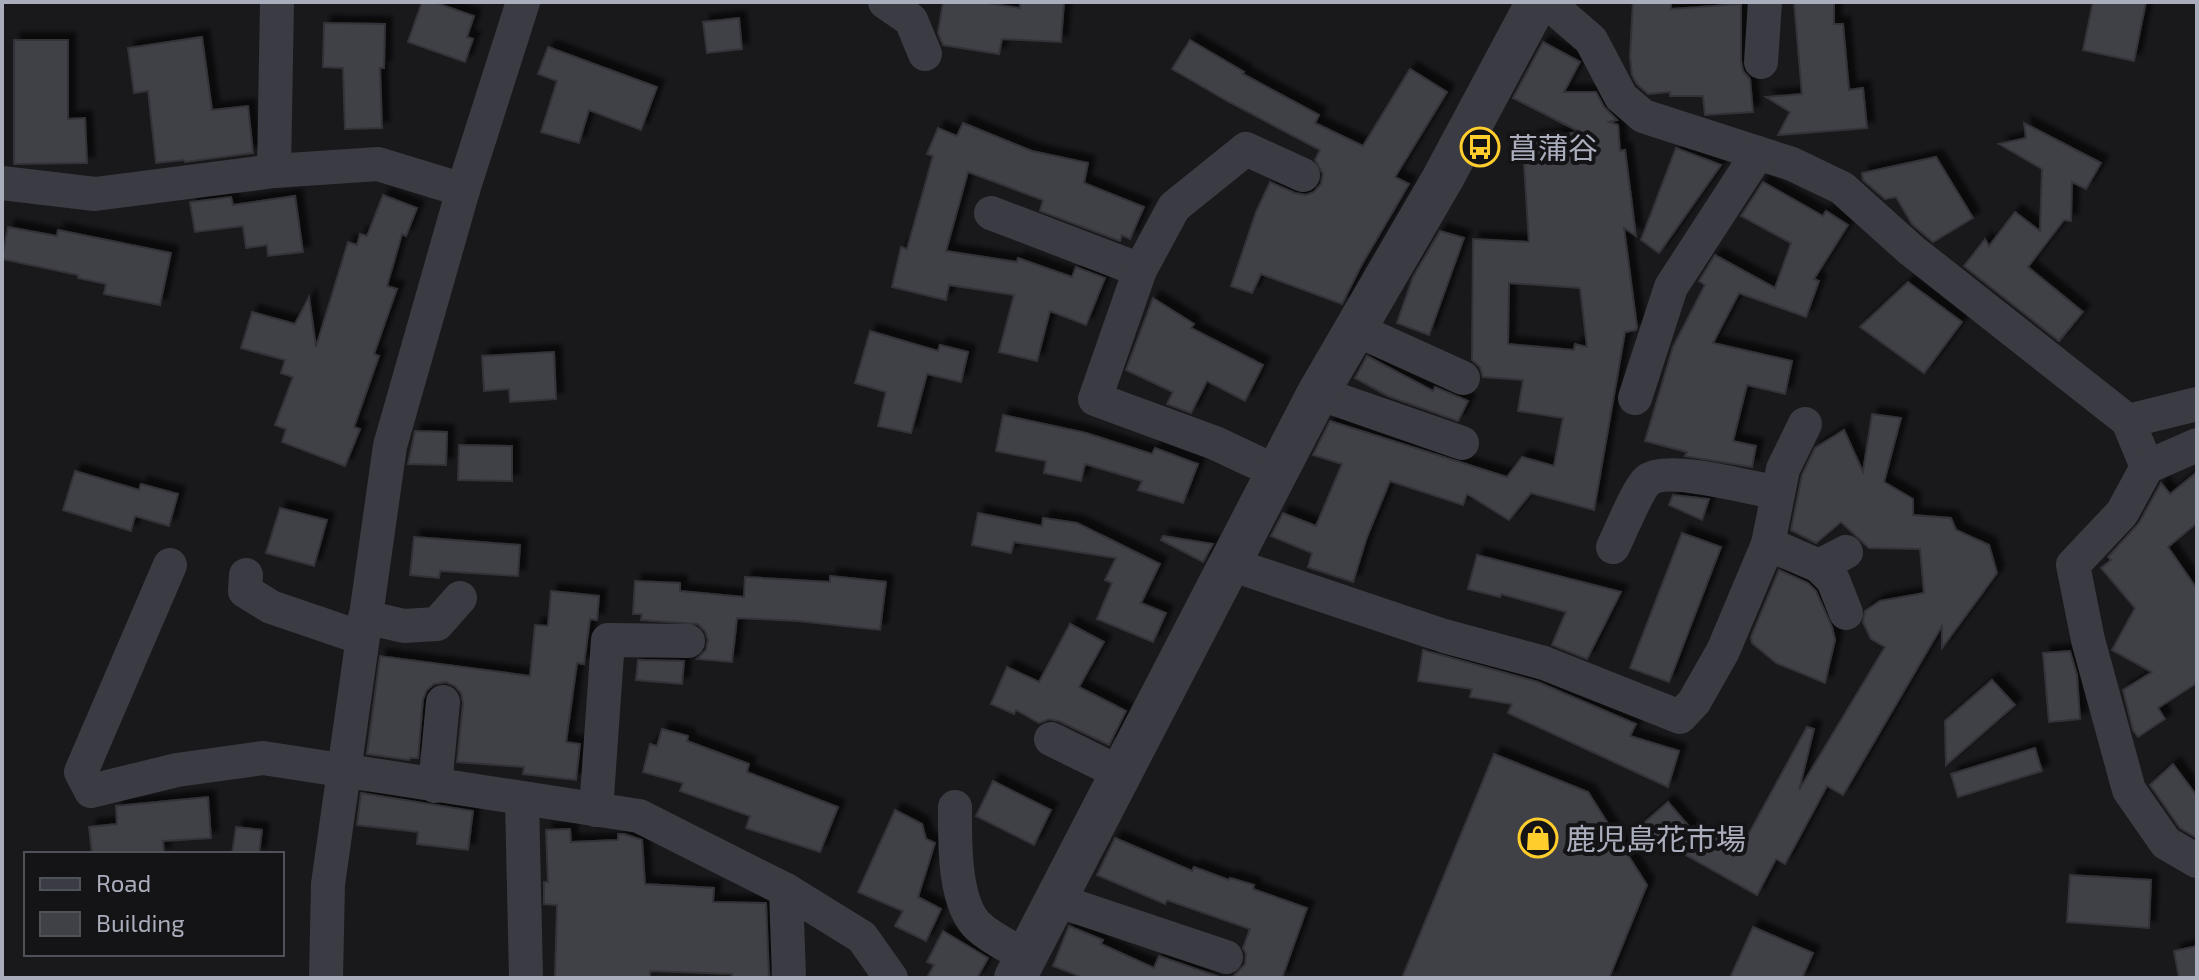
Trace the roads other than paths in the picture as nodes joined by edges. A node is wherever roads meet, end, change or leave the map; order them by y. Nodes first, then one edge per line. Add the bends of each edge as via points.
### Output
1 (277, 2) edge
2 (523, 2) edge
3 (885, 2) edge
4 (1537, 2) edge
5 (1547, 2) edge
6 (1765, 2) edge
7 (925, 54) dead end
8 (1761, 62) dead end
9 (1758, 153) junction
10 (274, 171) junction
11 (1303, 175) dead end
12 (2, 183) edge
13 (463, 190) junction
14 (991, 213) dead end
15 (1140, 270) junction
16 (1355, 329) junction
17 (1463, 378) dead end
18 (1318, 393) junction
19 (1635, 398) dead end
20 (2197, 404) edge
21 (2128, 421) junction
22 (1805, 424) dead end
23 (1462, 443) dead end
24 (2197, 445) edge
25 (2147, 467) junction
26 (1277, 472) junction
27 (1778, 493) junction
28 (1768, 544) junction
29 (1613, 547) dead end
30 (1230, 564) junction
31 (170, 565) dead end
32 (246, 575) dead end
33 (460, 598) dead end
34 (1846, 613) dead end
35 (364, 628) junction
36 (688, 641) dead end
37 (443, 702) dead end
38 (1051, 739) dead end
39 (343, 772) junction
40 (1122, 774) junction
41 (435, 786) junction
42 (522, 799) junction
43 (955, 807) dead end
44 (596, 810) junction
45 (2197, 861) edge
46 (786, 890) junction
47 (1056, 900) junction
48 (1226, 957) dead end
49 (1019, 972) edge
50 (326, 978) edge
51 (526, 978) edge
52 (789, 978) edge
53 (891, 978) edge

1 - 10 street
2 - 13 street
3 - 7 street via 911,20
4 - 16 street
5 - 9 street via 1591,40 1621,97 1643,116
6 - 8 street
9 - 19 street via 1671,287
9 - 21 street via 1842,188 1911,250
10 - 12 street via 95,194
10 - 13 street via 378,164
11 - 15 street via 1246,149 1174,207
13 - 35 street via 390,446
14 - 15 street
15 - 26 street via 1095,399
16 - 17 street
16 - 18 street
18 - 23 street
18 - 26 street
20 - 21 street
21 - 25 street
22 - 27 street via 1783,469
24 - 25 street
25 - 45 street via 2122,513 2073,565 2129,790 2166,843
26 - 30 street
27 - 28 street
27 - 29 street via 1695,476 1658,475 1645,482
28 - 30 street via 1723,651 1680,717 1544,663 1444,636
28 - 34 street via 1832,559 1833,580
30 - 40 street
31 - 39 street via 81,772 91,791 177,770 263,758
32 - 35 street via 245,591 271,607
33 - 35 street via 437,624
35 - 39 street
36 - 44 street via 608,640
37 - 41 street
38 - 40 street
39 - 41 street
39 - 50 street via 328,884
40 - 47 street
41 - 42 street
42 - 44 street
42 - 51 street
43 - 49 street via 960,891 976,925
44 - 46 street via 639,816
46 - 52 street
46 - 53 street via 862,937
47 - 48 street
47 - 49 street

